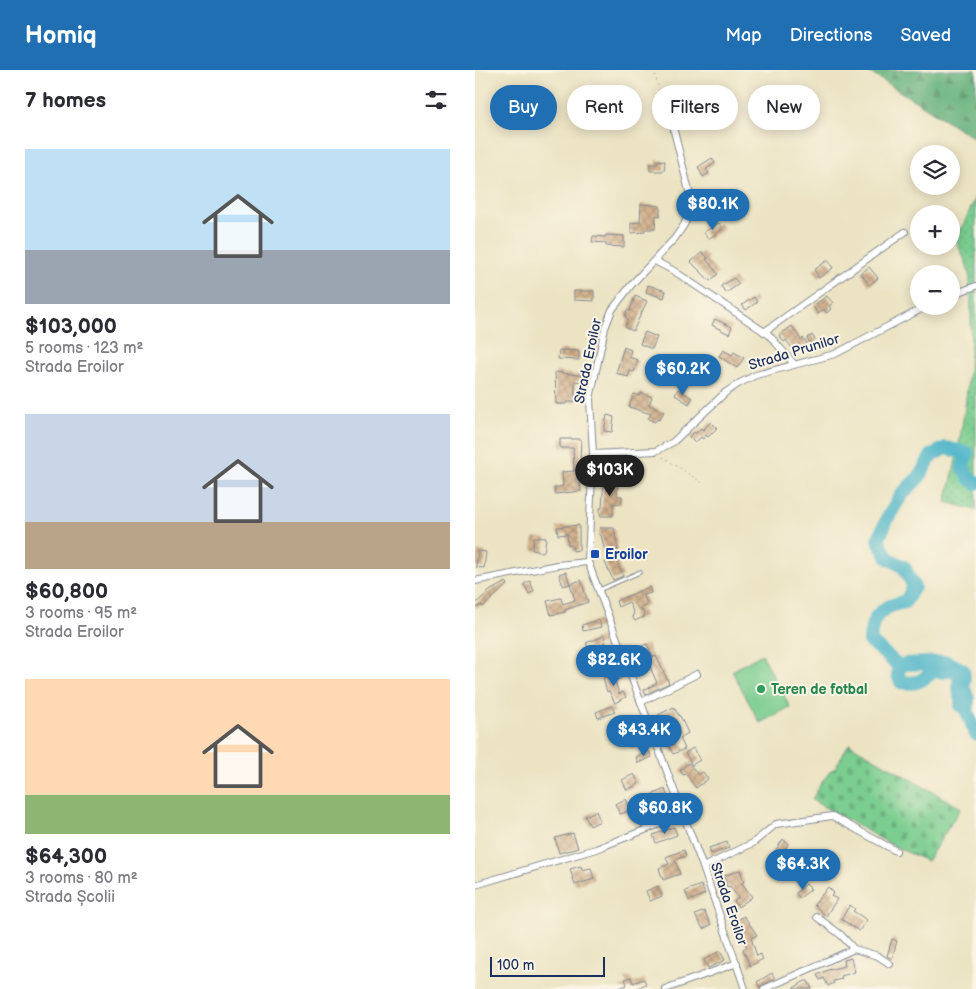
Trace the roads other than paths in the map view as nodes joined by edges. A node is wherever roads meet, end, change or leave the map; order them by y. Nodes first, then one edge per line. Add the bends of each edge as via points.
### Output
1 (674, 131) road end
2 (905, 232) dead end
3 (655, 261) junction
4 (976, 286) edge
5 (960, 292) edge
6 (910, 315) edge
7 (764, 332) junction
8 (794, 364) junction
9 (593, 454) junction
10 (588, 562) junction
11 (640, 572) dead end
12 (475, 581) edge
13 (599, 590) junction
14 (697, 674) dead end
15 (641, 702) junction
16 (683, 815) junction
17 (896, 851) dead end
18 (703, 867) junction
19 (475, 885) edge
20 (817, 917) dead end
21 (855, 948) junction
22 (737, 963) junction
23 (890, 964) dead end
24 (665, 989) edge
25 (745, 989) edge
26 (764, 989) edge

1 - 3 street, Strada Eroilor via 691,204 684,225
2 - 7 street
3 - 7 street
3 - 9 street, Strada Eroilor via 612,310 605,328 590,399
4 - 5 street
6 - 8 street, Strada Prunilor via 835,354
7 - 8 street
8 - 9 street, Strada Prunilor via 740,383 673,442 656,451
9 - 10 street, Strada Eroilor
10 - 12 street
10 - 13 street, Strada Eroilor
11 - 13 lane
13 - 15 street, Strada Eroilor
14 - 15 street
15 - 16 street, Strada Eroilor
16 - 18 street, Strada Eroilor
16 - 19 street via 596,849
17 - 18 street via 832,816 776,824 753,843
18 - 22 street, Strada Eroilor
20 - 21 street
21 - 23 street
21 - 26 street
22 - 24 street
22 - 25 street, Strada Eroilor

